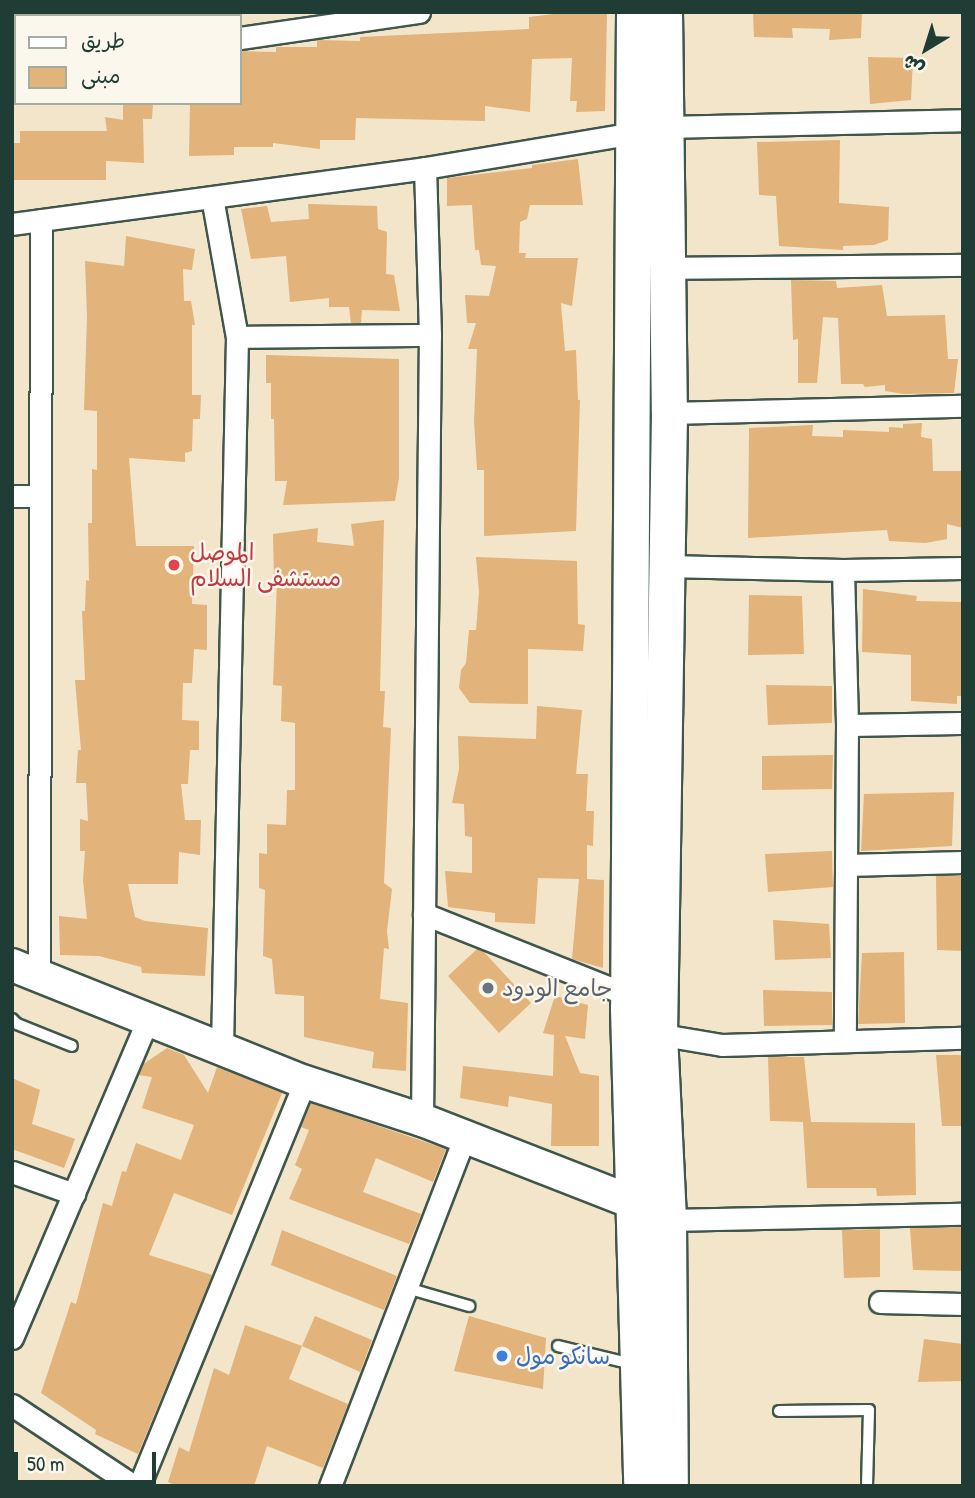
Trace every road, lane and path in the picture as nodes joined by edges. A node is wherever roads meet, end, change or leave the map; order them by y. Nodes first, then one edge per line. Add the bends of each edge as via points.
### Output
1 (419, 12) edge
2 (634, 12) edge
3 (664, 12) edge
4 (242, 38) edge
5 (963, 121) edge
6 (649, 130) junction
7 (425, 168) junction
8 (212, 197) junction
9 (41, 220) junction
10 (12, 224) edge
11 (963, 265) edge
12 (666, 268) junction
13 (430, 335) junction
14 (237, 337) junction
15 (963, 407) edge
16 (669, 413) junction
17 (12, 496) edge
18 (40, 496) junction
19 (665, 566) junction
20 (963, 568) edge
21 (843, 570) junction
22 (963, 723) edge
23 (847, 725) junction
24 (963, 862) edge
25 (846, 865) junction
26 (424, 914) junction
27 (22, 971) edge
28 (12, 1019) edge
29 (639, 1019) junction
30 (147, 1021) junction
31 (963, 1038) edge
32 (845, 1040) junction
33 (72, 1046) dead end
34 (222, 1050) junction
35 (305, 1082) junction
36 (422, 1120) junction
37 (464, 1139) junction
38 (12, 1172) edge
39 (74, 1194) junction
40 (635, 1203) junction
41 (963, 1214) edge
42 (668, 1220) junction
43 (407, 1289) junction
44 (880, 1302) dead end
45 (963, 1304) edge
46 (469, 1306) dead end
47 (12, 1338) edge
48 (558, 1346) dead end
49 (639, 1365) junction
50 (12, 1405) edge
51 (779, 1411) dead end
52 (105, 1478) edge
53 (134, 1486) edge
54 (139, 1486) edge
55 (330, 1486) edge
56 (641, 1486) edge
57 (670, 1486) edge
58 (867, 1486) edge

1 - 4 street
2 - 6 main road
3 - 6 main road
5 - 6 street
6 - 7 street
6 - 12 main road
6 - 29 main road
7 - 8 street
7 - 13 street
8 - 9 street
8 - 14 street
9 - 10 street
9 - 18 street
11 - 12 street
12 - 16 main road
13 - 14 street
13 - 26 street
14 - 34 street
15 - 16 street
16 - 19 main road
17 - 18 street
18 - 27 street
19 - 21 street
19 - 29 main road
20 - 21 street
21 - 23 street
22 - 23 street
23 - 25 street
24 - 25 street
25 - 32 street
26 - 29 street
26 - 36 street
27 - 30 street
28 - 33 lane
29 - 32 street via 722,1045
29 - 40 main road
29 - 42 main road
30 - 34 street
30 - 39 street
31 - 32 street
34 - 35 street
35 - 36 street
35 - 54 street
36 - 37 street
37 - 40 street
37 - 43 street
38 - 39 street
39 - 47 street
40 - 49 main road
41 - 42 street
42 - 57 main road
43 - 46 lane
43 - 55 street
44 - 45 street
48 - 49 lane
49 - 56 main road
50 - 52 street
51 - 58 lane via 869,1410
52 - 53 street

